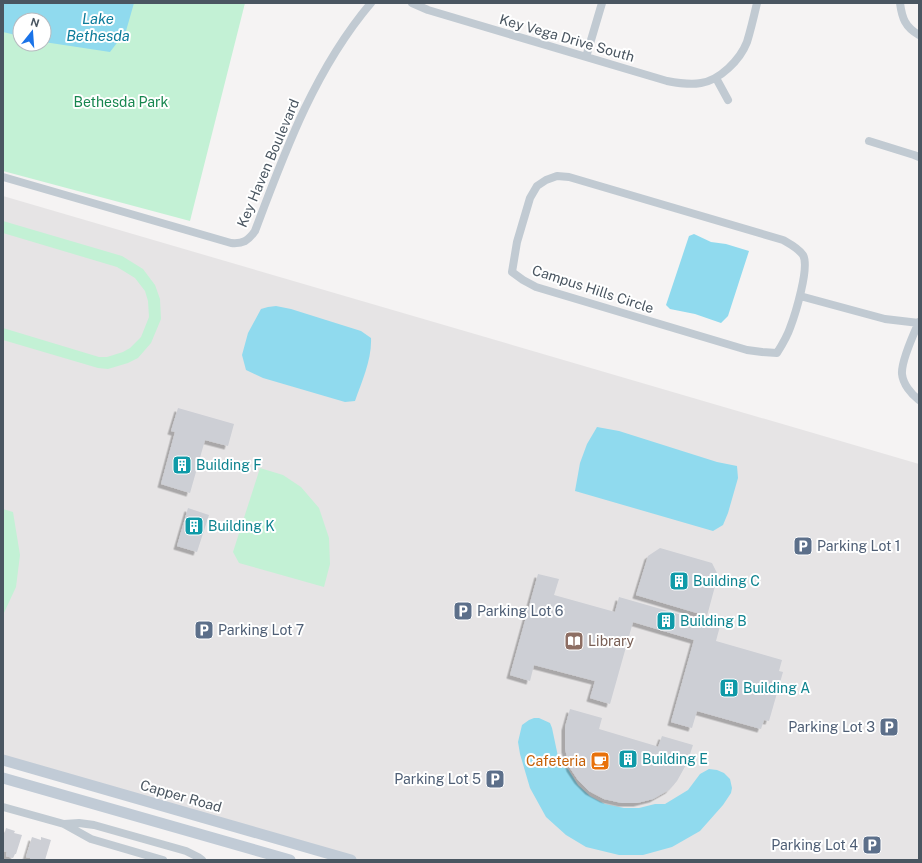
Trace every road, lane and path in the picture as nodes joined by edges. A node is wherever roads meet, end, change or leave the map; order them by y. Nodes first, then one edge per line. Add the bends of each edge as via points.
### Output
1 (371, 3) edge
2 (412, 3) edge
3 (602, 3) edge
4 (757, 3) edge
5 (900, 3) edge
6 (919, 35) edge
7 (586, 57) junction
8 (716, 78) junction
9 (728, 100) dead end
10 (869, 141) dead end
11 (919, 157) edge
12 (3, 177) edge
13 (800, 296) junction
14 (919, 322) edge
15 (919, 400) edge
16 (3, 760) edge
17 (3, 778) edge
18 (3, 807) edge
19 (64, 824) junction
20 (163, 860) edge
21 (202, 860) edge
22 (290, 860) edge
23 (351, 860) edge

1 - 12 street, Key Haven Boulevard via 349,31 311,94 291,136 255,231 245,242 230,243
2 - 7 street, Key Vega Drive South
3 - 7 street
4 - 8 street via 744,48 728,69
5 - 6 street via 905,23
7 - 8 street, Key Vega Drive South via 667,82 701,83
8 - 9 street
10 - 11 street
13 - 13 street, Campus Hills Circle via 805,269 803,256 794,246 783,240 569,177 557,176 537,186 530,198 517,242 512,272 536,287 747,350 762,352 778,353 790,328
13 - 14 street via 885,319
14 - 15 street via 902,373 910,391
16 - 23 street, Capper Road
17 - 22 street
18 - 19 street
19 - 20 street via 91,839
19 - 21 street via 94,825 186,851

